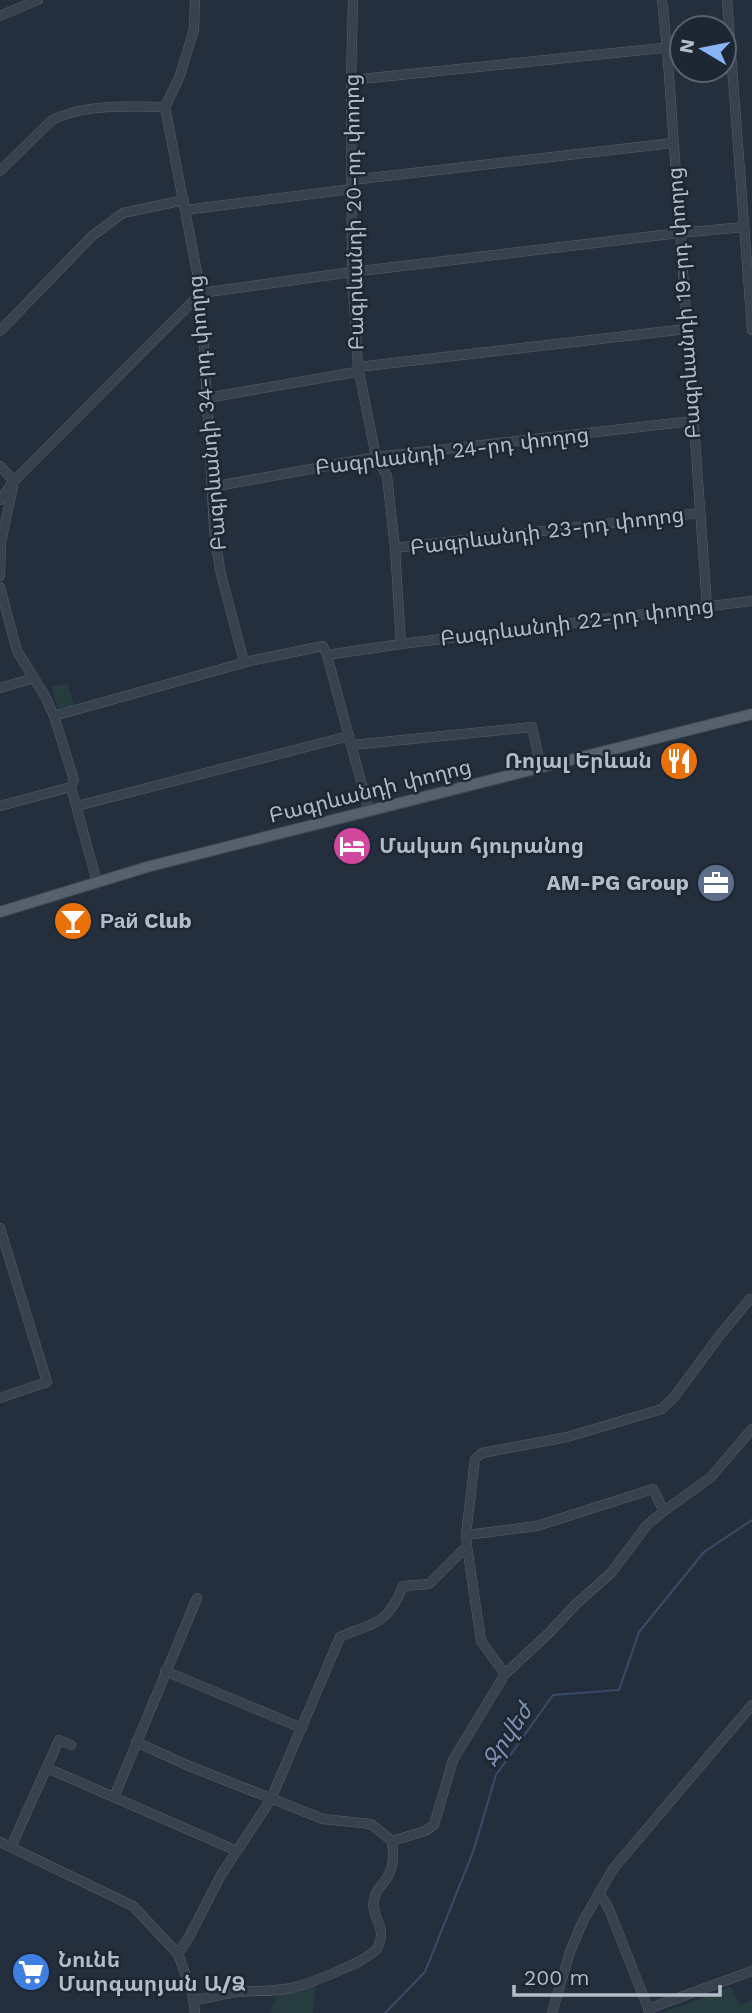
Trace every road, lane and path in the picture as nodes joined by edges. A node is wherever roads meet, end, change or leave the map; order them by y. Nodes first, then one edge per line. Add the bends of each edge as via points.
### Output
1 (38, 0) edge
2 (195, 0) edge
3 (353, 0) edge
4 (662, 0) edge
5 (0, 16) edge
6 (667, 48) junction
7 (351, 80) junction
8 (731, 84) edge
9 (165, 107) junction
10 (673, 144) junction
11 (0, 171) edge
12 (352, 184) junction
13 (184, 200) junction
14 (186, 210) junction
15 (744, 227) junction
16 (679, 233) junction
17 (352, 272) junction
18 (201, 293) junction
19 (686, 329) junction
20 (752, 330) edge
21 (0, 331) edge
22 (358, 367) junction
23 (207, 398) junction
24 (693, 421) junction
25 (376, 457) junction
26 (0, 466) edge
27 (14, 481) junction
28 (212, 487) junction
29 (0, 500) edge
30 (700, 513) junction
31 (395, 548) junction
32 (0, 576) edge
33 (0, 587) edge
34 (752, 601) edge
35 (707, 606) junction
36 (401, 644) junction
37 (327, 655) junction
38 (244, 662) junction
39 (34, 678) junction
40 (0, 688) edge
41 (752, 714) edge
42 (54, 716) junction
43 (351, 741) junction
44 (541, 768) junction
45 (71, 787) junction
46 (0, 806) edge
47 (77, 806) junction
48 (369, 811) junction
49 (97, 882) junction
50 (0, 912) edge
51 (0, 1228) edge
52 (750, 1299) dead end
53 (0, 1398) edge
54 (752, 1429) edge
55 (664, 1511) junction
56 (466, 1535) junction
57 (467, 1546) junction
58 (197, 1598) dead end
59 (165, 1671) junction
60 (505, 1674) junction
61 (752, 1705) edge
62 (302, 1728) junction
63 (136, 1742) junction
64 (71, 1745) dead end
65 (47, 1768) junction
66 (114, 1797) junction
67 (271, 1799) junction
68 (392, 1841) junction
69 (0, 1842) edge
70 (11, 1847) junction
71 (237, 1851) junction
72 (599, 1892) junction
73 (178, 1954) junction
74 (752, 1971) edge
75 (194, 2000) junction
76 (649, 2011) edge
77 (195, 2013) edge
78 (552, 2013) edge

1 - 5 street
2 - 9 street via 194,30
3 - 7 street, Բագրևանդի 20-րդ փողոց
4 - 6 street, Բագրևանդի 19-րդ փողոց
6 - 7 street
6 - 10 street, Բագրևանդի 19-րդ փողոց
7 - 12 street, Բագրևանդի 20-րդ փողոց
8 - 15 street
9 - 11 street via 115,106 60,116
9 - 13 street, Բագրևանդի 34-րդ փողոց
10 - 12 street
10 - 16 street, Բագրևանդի 19-րդ փողոց
12 - 14 street
12 - 17 street, Բագրևանդի 20-րդ փողոց
13 - 14 street, Բագրևանդի 34-րդ փողոց
13 - 21 street via 123,212 92,236
14 - 18 street, Բագրևանդի 34-րդ փողոց
15 - 16 street
15 - 20 street
16 - 17 street
16 - 19 street, Բագրևանդի 19-րդ փողոց
17 - 18 street
17 - 22 street, Բագրևանդի 20-րդ փողոց
18 - 23 street, Բագրևանդի 34-րդ փողոց
18 - 27 street
19 - 22 street
19 - 24 street, Բագրևանդի 19-րդ փողոց
22 - 23 street via 356,372
22 - 25 street, Բագրևանդի 20-րդ փողոց
23 - 28 street, Բագրևանդի 34-րդ փողոց
24 - 25 street, Բագրևանդի 24-րդ փողոց
24 - 30 street, Բագրևանդի 19-րդ փողոց
25 - 28 street, Բագրևանդի 24-րդ փողոց
25 - 31 street, Բագրևանդի 20-րդ փողոց via 387,476
26 - 27 street
27 - 29 street
27 - 32 street via 3,531
28 - 38 street, Բագրևանդի 34-րդ փողոց via 220,570
30 - 31 street, Բագրևանդի 23-րդ փողոց
30 - 35 street, Բագրևանդի 19-րդ փողոց
31 - 36 street, Բագրևանդի 20-րդ փողոց
33 - 39 street via 17,651
34 - 35 street, Բագրևանդի 22-րդ փողոց
35 - 36 street, Բագրևանդի 22-րդ փողոց
36 - 37 street
37 - 38 street via 323,646
37 - 43 street
38 - 42 street
39 - 40 street
39 - 42 street
41 - 44 main road, Բագրևանդի փողոց
42 - 45 street via 74,780
43 - 44 street via 532,727
43 - 47 street
43 - 48 street
44 - 48 main road, Բագրևանդի փողոց
45 - 46 street
45 - 47 street
47 - 49 street
48 - 49 main road, Բագրևանդի փողոց
49 - 50 main road, Բագրևանդի փողոց
51 - 53 street via 47,1382
52 - 56 street via 662,1409 567,1437 482,1453 475,1459
54 - 55 street via 711,1477
55 - 56 street via 653,1489 537,1526
55 - 60 street via 647,1525 611,1573
56 - 57 street
57 - 60 street via 481,1641
57 - 62 street via 429,1584 403,1586 396,1604 378,1622 340,1637
58 - 59 street
59 - 62 street
59 - 63 street
60 - 68 street via 453,1760 434,1825
61 - 72 street via 613,1869
62 - 67 street
63 - 66 street
63 - 67 street
64 - 65 street via 59,1740
65 - 66 street
65 - 70 street
66 - 71 street
67 - 68 street via 323,1819 371,1824
67 - 71 street
68 - 75 street via 391,1869 373,1904 381,1935 373,1954 293,1987
69 - 70 street
70 - 73 street via 132,1906
71 - 73 street
72 - 76 street
72 - 78 street via 570,1952
73 - 75 street
74 - 76 street
75 - 77 street

